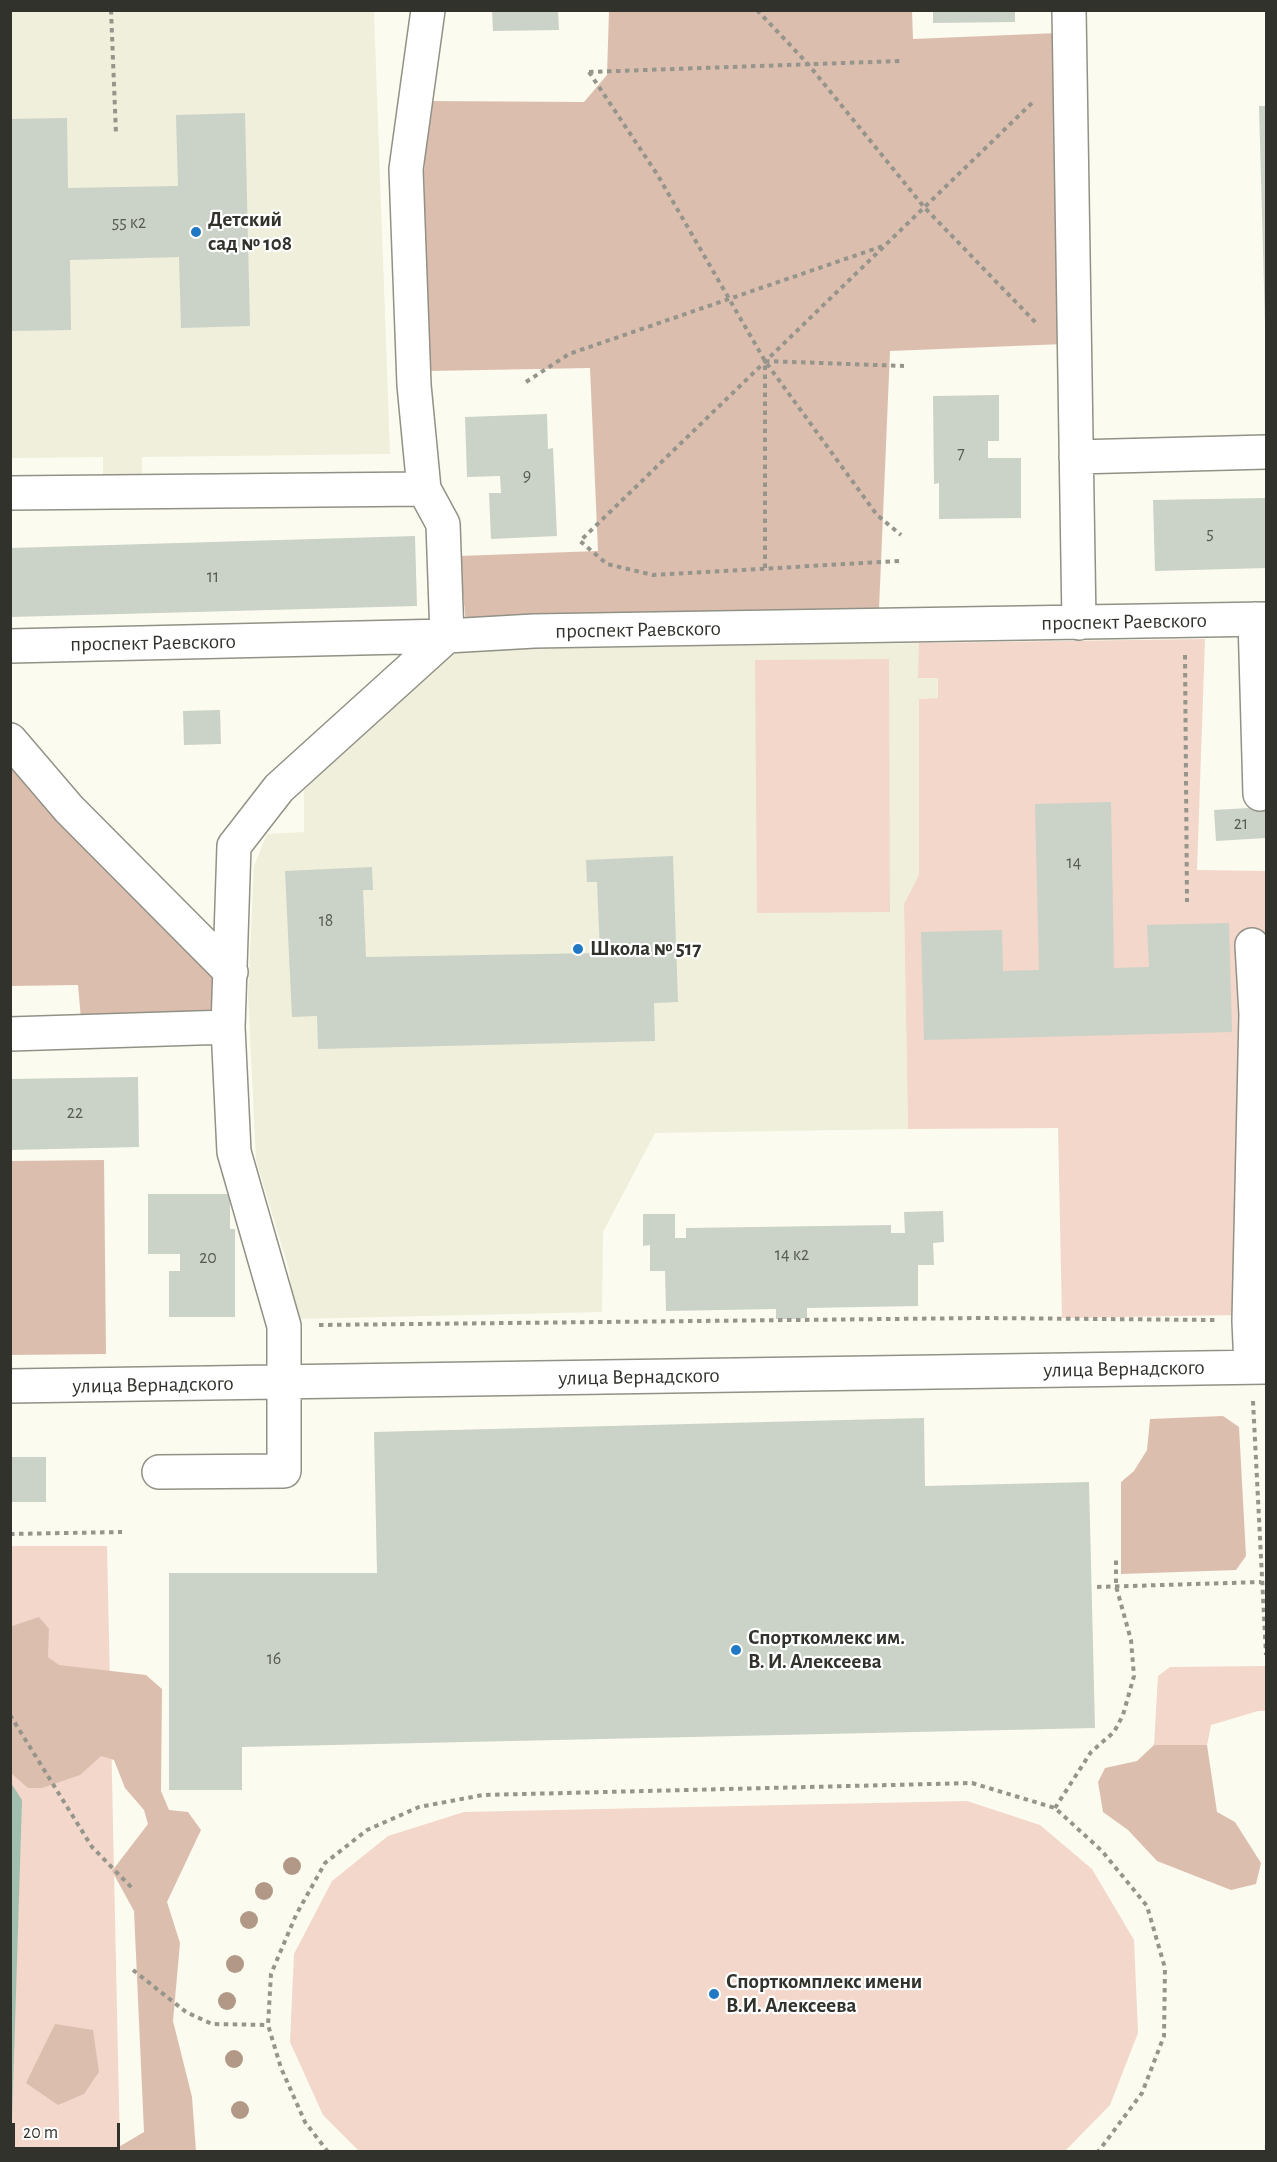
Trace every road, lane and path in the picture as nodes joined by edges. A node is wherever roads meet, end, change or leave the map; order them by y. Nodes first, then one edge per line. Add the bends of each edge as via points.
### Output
1 (111, 10) edge
2 (428, 10) edge
3 (757, 10) edge
4 (1070, 10) edge
5 (1070, 58) junction
6 (900, 61) dead end
7 (808, 64) junction
8 (116, 134) dead end
9 (924, 207) junction
10 (885, 245) junction
11 (727, 298) junction
12 (765, 361) junction
13 (1075, 361) junction
14 (904, 366) dead end
15 (526, 382) dead end
16 (1266, 452) edge
17 (1076, 457) junction
18 (424, 489) junction
19 (10, 493) edge
20 (901, 535) dead end
21 (899, 561) dead end
22 (765, 568) junction
23 (1261, 619) edge
24 (1185, 621) junction
25 (1079, 623) junction
26 (447, 636) junction
27 (10, 646) edge
28 (10, 740) edge
29 (1260, 794) dead end
30 (1187, 902) dead end
31 (1251, 945) dead end
32 (231, 972) junction
33 (1261, 1014) edge
34 (228, 1027) junction
35 (10, 1034) edge
36 (1261, 1141) edge
37 (1249, 1321) junction
38 (284, 1326) junction
39 (1259, 1367) edge
40 (283, 1383) junction
41 (10, 1386) edge
42 (159, 1472) dead end
43 (122, 1532) dead end
44 (10, 1534) edge
45 (1116, 1557) dead end
46 (1261, 1582) junction
47 (1116, 1586) junction
48 (1097, 1587) dead end
49 (1266, 1654) edge
50 (10, 1715) edge
51 (1054, 1808) junction
52 (132, 1888) dead end
53 (133, 1970) dead end
54 (268, 2025) junction
55 (328, 2151) edge
56 (1098, 2151) edge

1 - 8 path
2 - 18 street via 406,170 414,385
3 - 7 path
4 - 5 street
5 - 9 path via 1015,122
5 - 13 street
6 - 7 path
7 - 9 path
7 - 11 path via 589,72 657,174
9 - 10 path
9 - 13 path via 1001,290
10 - 11 path
10 - 12 path
11 - 12 path
11 - 15 path via 569,354
12 - 14 path
12 - 20 path via 877,515
12 - 22 path
12 - 22 path via 580,541 607,564 653,575
13 - 17 street
16 - 17 street
17 - 25 street
18 - 19 street
18 - 26 street via 443,524
21 - 22 path
23 - 24 street, проспект Раевского
23 - 29 street
24 - 25 street, проспект Раевского
24 - 30 path
25 - 26 street, проспект Раевского
26 - 27 street, проспект Раевского
26 - 32 street via 279,788 234,846
28 - 32 street via 69,809
31 - 33 street
32 - 34 street
33 - 36 street
34 - 35 street
34 - 38 street via 234,1152
36 - 37 street
37 - 38 path via 983,1318
37 - 39 street
38 - 40 street
39 - 40 street, улица Вернадского
39 - 46 path
40 - 41 street, улица Вернадского
40 - 42 street via 284,1471
43 - 44 path
45 - 47 path
46 - 47 path
46 - 49 path
47 - 48 path
47 - 51 path via 1131,1640 1134,1676 1114,1732 1091,1752
50 - 52 path via 92,1847
51 - 54 path via 972,1783 483,1795 419,1807 367,1830 325,1863 296,1915 271,1974
51 - 56 path via 1102,1851 1147,1906 1165,1968 1164,2036 1142,2093
53 - 54 path via 186,2012 212,2024
54 - 55 path via 280,2068 305,2122

